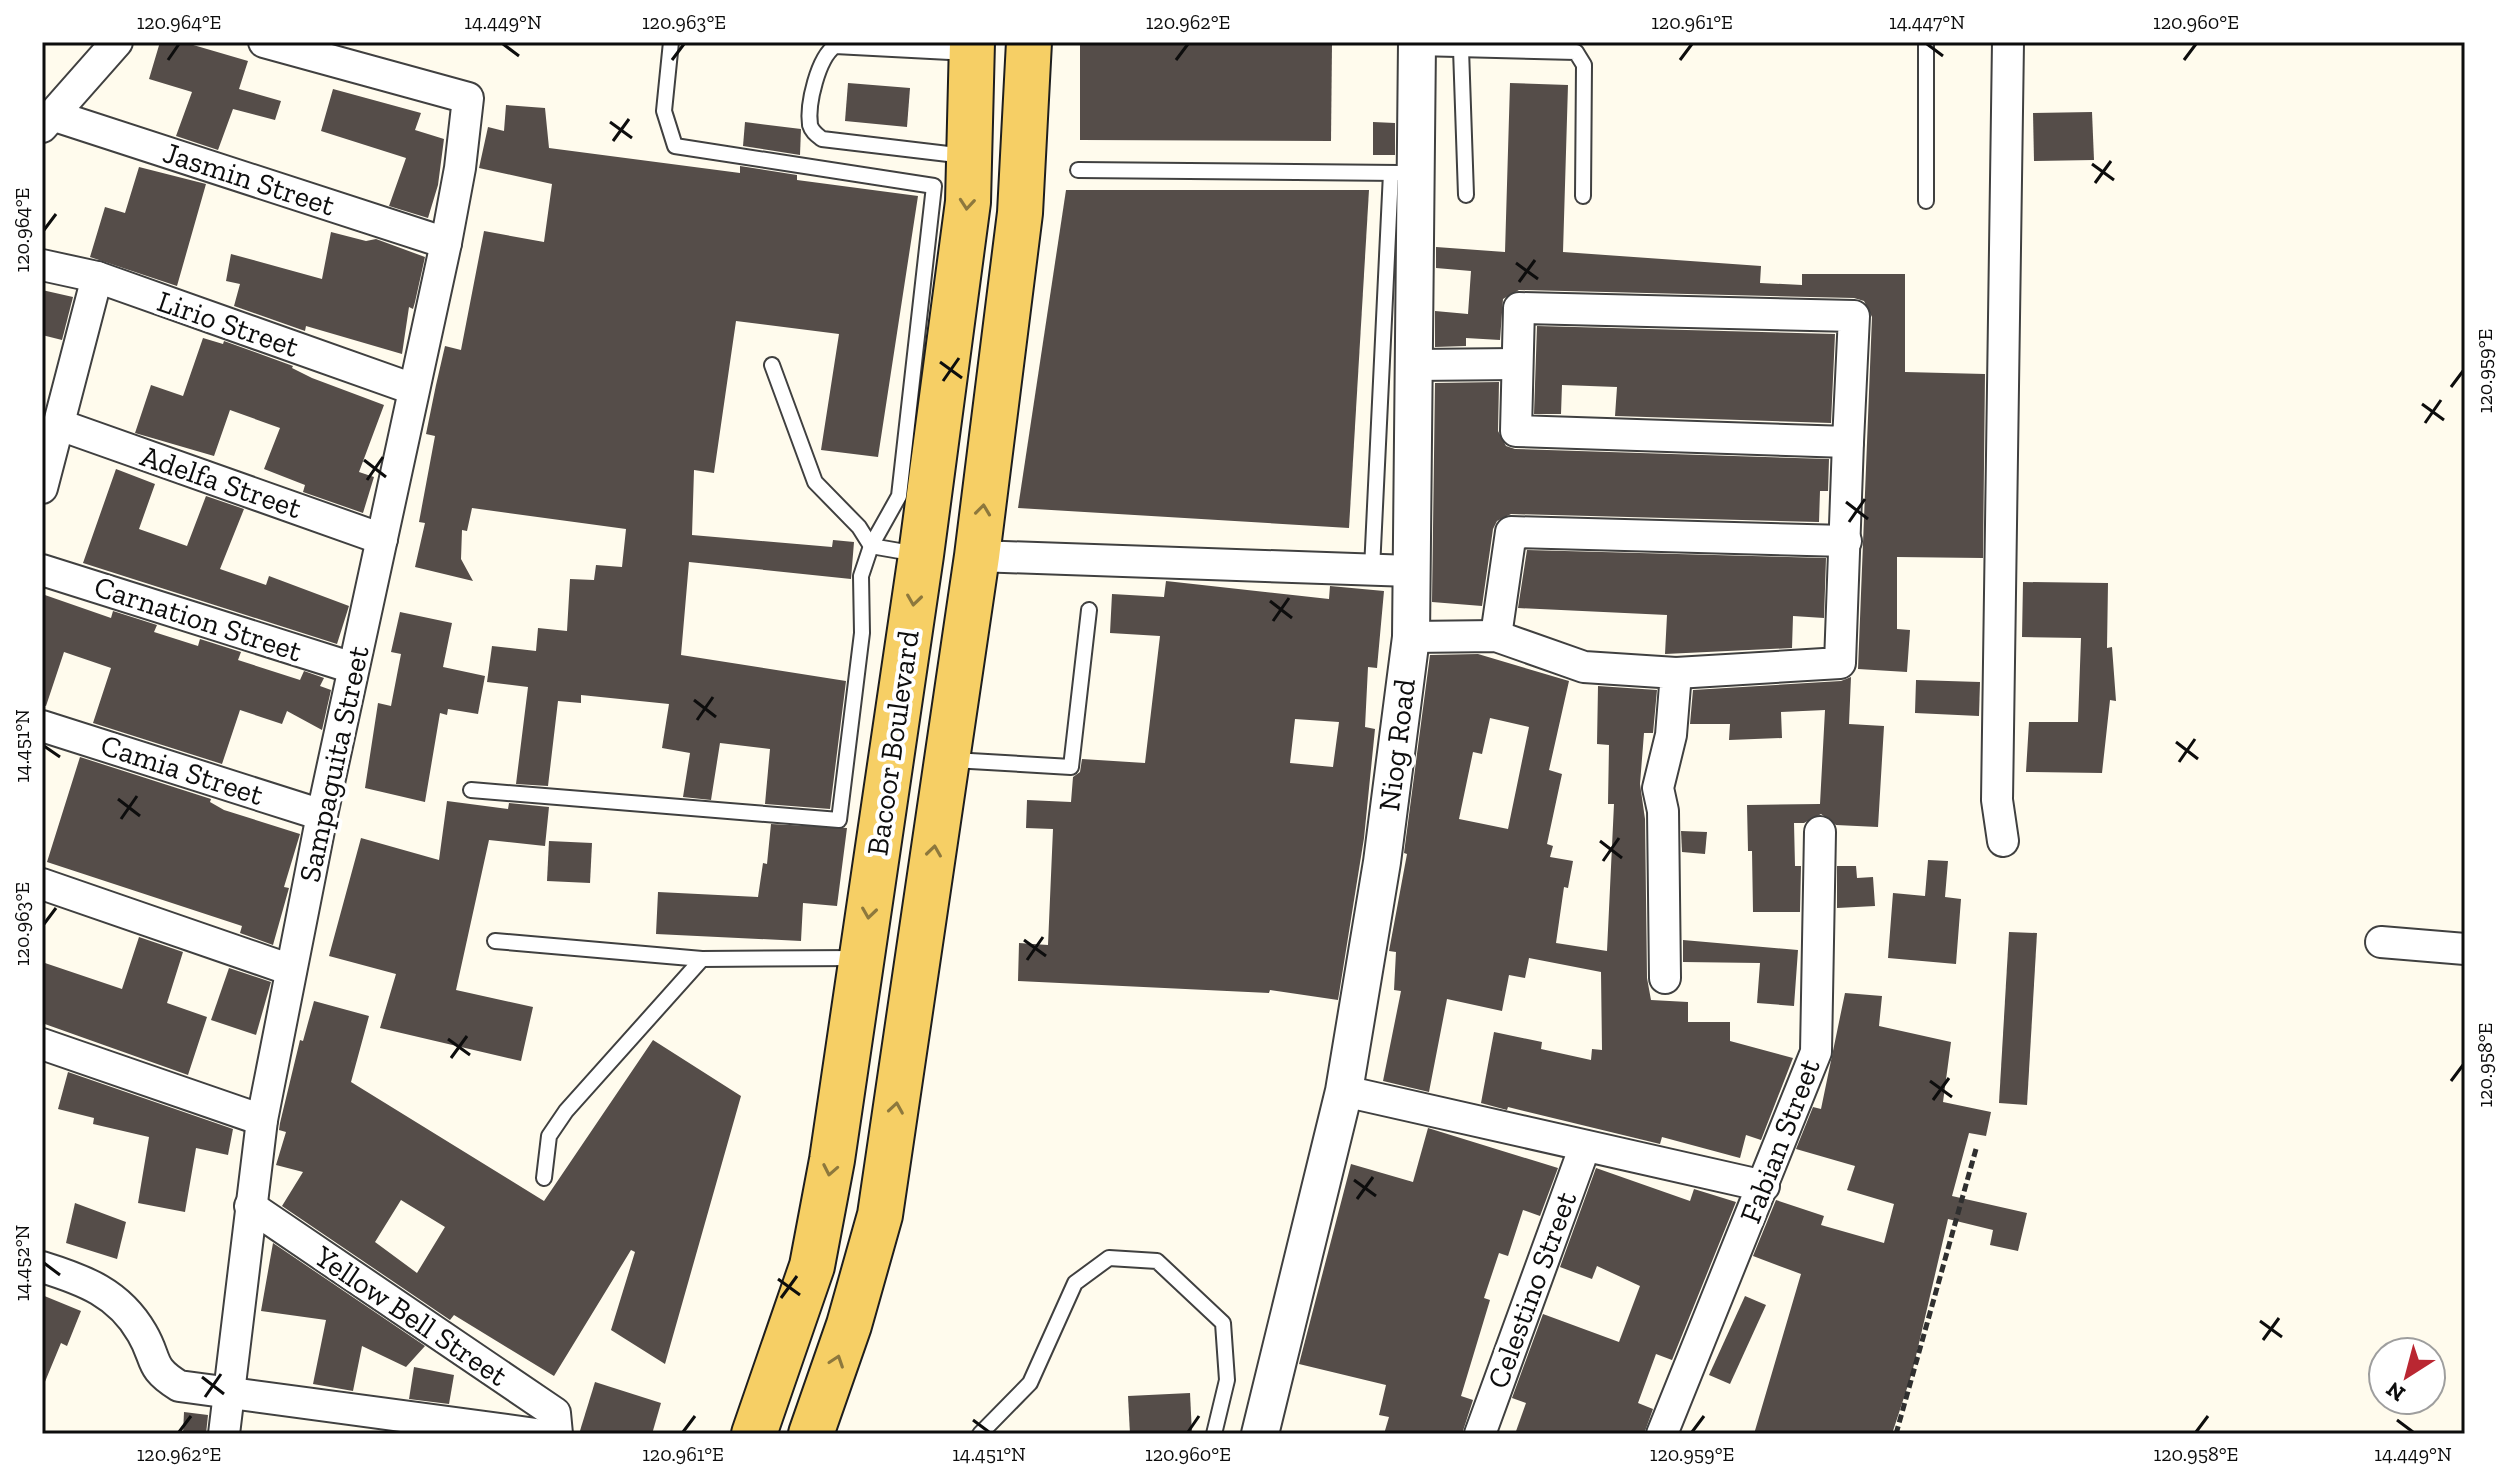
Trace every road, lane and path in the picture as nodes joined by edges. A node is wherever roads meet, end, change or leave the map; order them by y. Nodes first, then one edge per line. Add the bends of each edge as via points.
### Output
1 (117, 42) edge
2 (264, 42) edge
3 (671, 42) edge
4 (1029, 42) edge
5 (1926, 42) edge
6 (2008, 42) edge
7 (1417, 45) edge
8 (972, 47) edge
9 (1461, 49) junction
10 (47, 121) edge
11 (969, 157) junction
12 (1078, 170) dead end
13 (1403, 174) junction
14 (1466, 195) dead end
15 (1583, 196) dead end
16 (1926, 201) dead end
17 (446, 243) junction
18 (42, 265) edge
19 (97, 277) junction
20 (1516, 364) junction
21 (772, 365) dead end
22 (1414, 365) junction
23 (413, 389) junction
24 (60, 425) junction
25 (1848, 442) junction
26 (42, 488) edge
27 (382, 539) junction
28 (1846, 541) junction
29 (871, 546) junction
30 (921, 555) junction
31 (977, 556) junction
32 (1372, 569) junction
33 (42, 570) edge
34 (1411, 571) junction
35 (1089, 610) dead end
36 (1496, 636) junction
37 (1411, 637) junction
38 (353, 668) junction
39 (1676, 673) junction
40 (42, 726) edge
41 (947, 759) junction
42 (471, 790) dead end
43 (322, 815) junction
44 (1820, 832) dead end
45 (2003, 841) dead end
46 (42, 884) edge
47 (495, 941) dead end
48 (2381, 942) dead end
49 (2465, 949) edge
50 (862, 958) junction
51 (702, 959) junction
52 (291, 970) junction
53 (1665, 978) dead end
54 (42, 1044) edge
55 (1344, 1091) junction
56 (262, 1120) junction
57 (1585, 1146) junction
58 (1976, 1149) dead end
59 (544, 1178) dead end
60 (1764, 1186) junction
61 (250, 1206) junction
62 (42, 1267) edge
63 (230, 1393) junction
64 (224, 1434) edge
65 (536, 1434) edge
66 (557, 1434) edge
67 (754, 1434) edge
68 (811, 1434) edge
69 (980, 1434) edge
70 (1214, 1434) edge
71 (1260, 1434) edge
72 (1480, 1434) edge
73 (1662, 1434) edge
74 (1896, 1434) edge

1 - 10 street
2 - 17 street, Sampaguita Street via 468,98
3 - 29 lane via 664,111 675,146 934,186 899,496
31 -> 4 main road, Bacoor Boulevard via 1020,213
5 - 16 lane
6 - 45 street via 1997,800
7 - 9 lane
7 - 13 street, Niog Road
8 - 11 main road, Bacoor Boulevard
8 - 11 lane via 835,46 818,65 810,123 822,139
9 - 14 lane
9 - 15 lane via 1569,49 1582,57
10 - 17 street, Jasmin Street
11 -> 30 main road, Bacoor Boulevard via 968,202
12 - 13 lane
13 - 22 street, Niog Road
13 - 32 lane
17 - 23 street, Sampaguita Street
18 - 19 street, Lirio Street
19 - 23 street, Lirio Street
19 - 24 street
20 - 22 street
20 - 25 street via 1516,431
20 - 25 street via 1519,308 1854,316
21 - 29 lane via 815,482
22 - 34 street, Niog Road
23 - 27 street, Sampaguita Street
24 - 26 street
24 - 27 street, Adelfa Street
25 - 28 street
27 - 38 street, Sampaguita Street
28 - 36 street via 1511,532
28 - 39 street via 1840,663
29 - 30 lane
29 - 42 lane via 861,576 862,633 839,820
30 - 31 main road
30 -> 50 main road, Bacoor Boulevard
31 - 32 street
31 - 41 main road, Bacoor Boulevard
32 - 34 street
33 - 38 street, Carnation Street
34 - 37 street, Niog Road
35 - 41 lane via 1071,767
36 - 37 street
36 - 39 street via 1584,667
37 - 55 street, Niog Road via 1382,862
38 - 43 street, Sampaguita Street
39 - 53 street via 1671,735 1658,788 1663,811
40 - 43 street, Camia Street
68 -> 41 main road, Bacoor Boulevard via 880,1215
43 - 52 street, Sampaguita Street
44 - 60 street, Fabian Street via 1816,1052
46 - 52 street
47 - 51 lane
48 - 49 street
50 - 51 lane
50 -> 67 main road, Bacoor Boulevard via 812,1266
51 - 59 lane via 566,1111 549,1136
52 - 56 street, Sampaguita Street
54 - 56 street
55 - 57 street
55 - 71 street, Niog Road
56 - 61 street, Sampaguita Street
57 - 60 street
57 - 72 street, Celestino Street
58 - 74 path
60 - 73 street, Fabian Street
61 - 63 street, Sampaguita Street
61 - 66 street, Yellow Bell Street via 555,1413
62 - 63 street via 90,1284 124,1305 144,1335 159,1374 179,1386
63 - 64 street, Sampaguita Street
63 - 65 street
69 - 70 lane via 1030,1383 1075,1283 1109,1258 1157,1261 1223,1323 1227,1380

